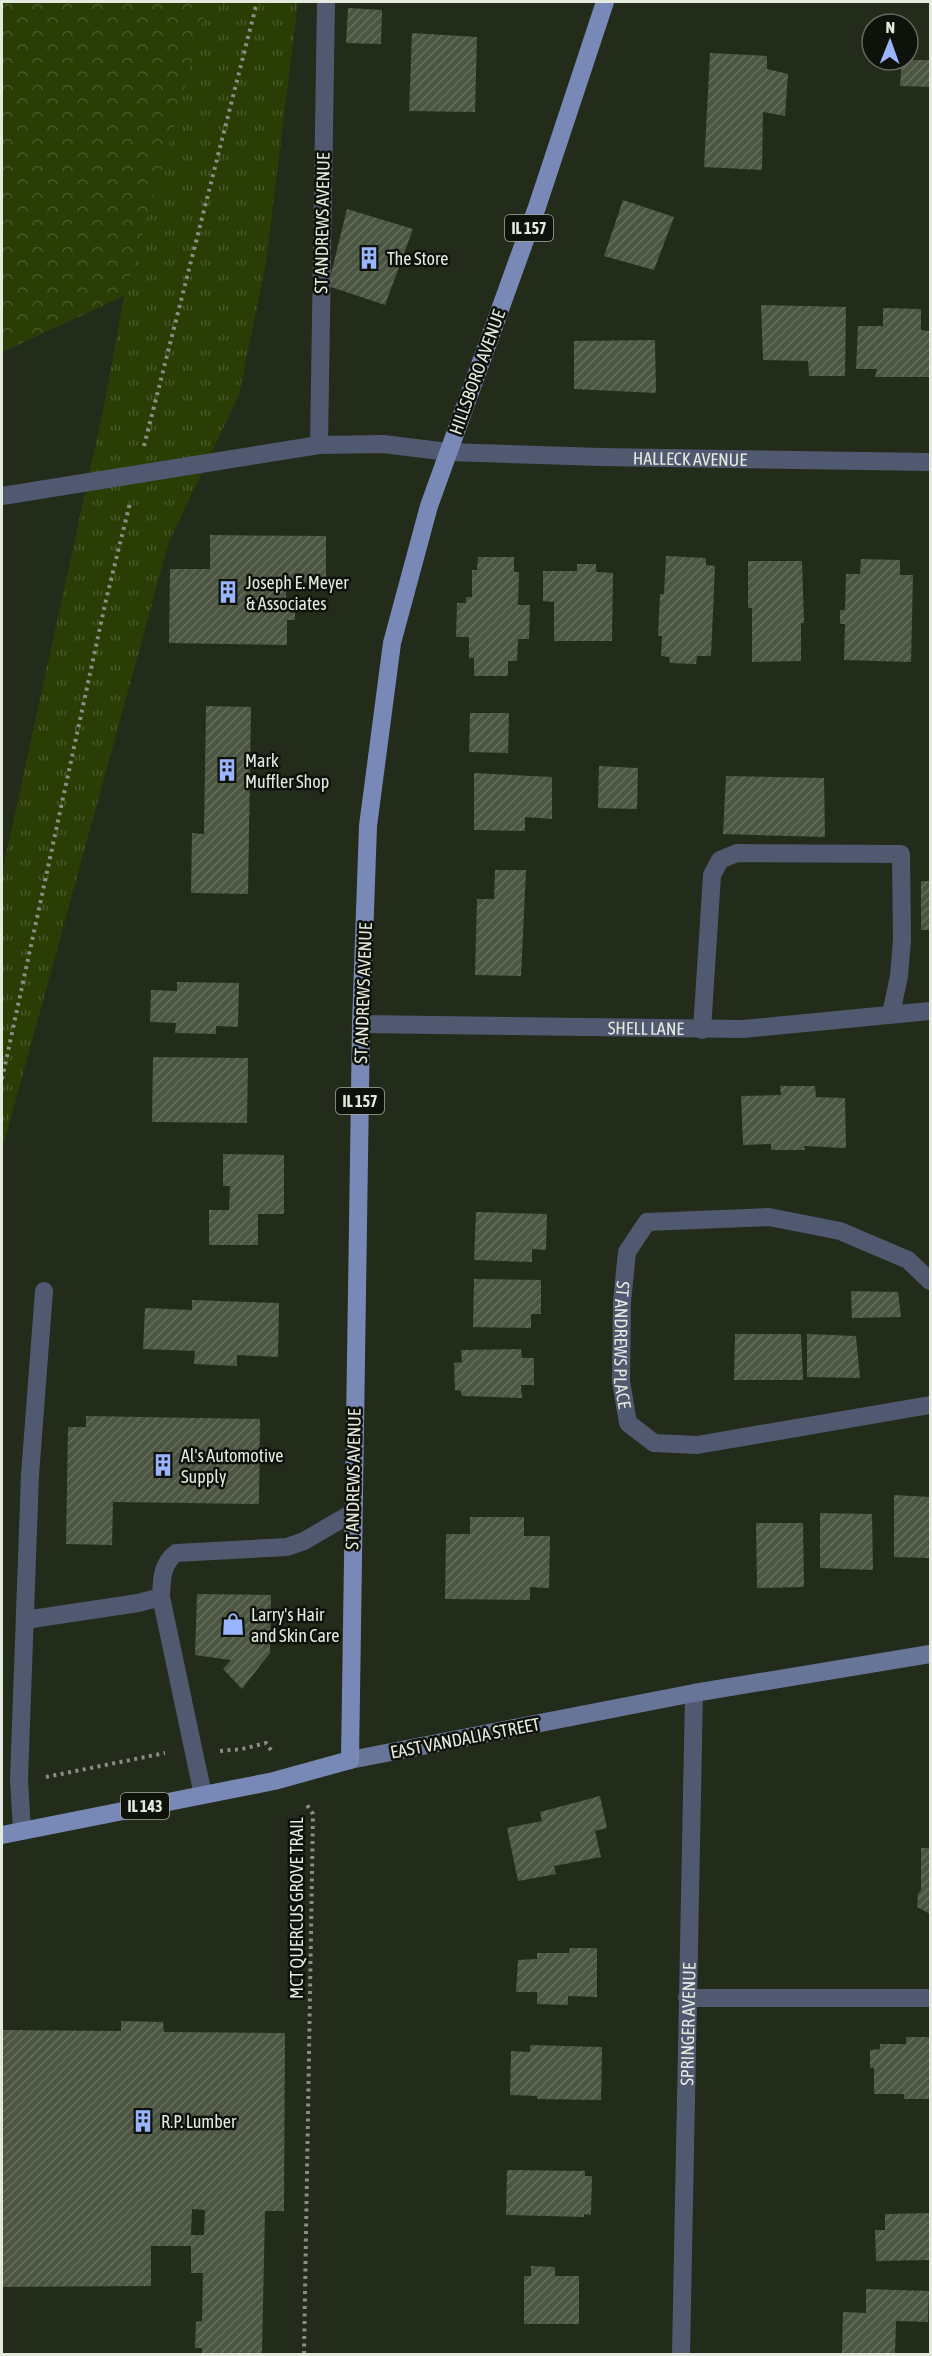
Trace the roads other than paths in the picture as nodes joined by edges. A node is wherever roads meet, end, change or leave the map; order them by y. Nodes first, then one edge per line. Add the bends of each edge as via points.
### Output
1 (326, 2) edge
2 (605, 2) edge
3 (319, 445) junction
4 (448, 452) junction
5 (930, 462) edge
6 (2, 496) edge
7 (930, 1011) edge
8 (891, 1014) junction
9 (361, 1024) junction
10 (702, 1030) junction
11 (930, 1281) edge
12 (44, 1291) dead end
13 (930, 1406) edge
14 (352, 1513) junction
15 (161, 1597) junction
16 (25, 1620) junction
17 (930, 1654) edge
18 (694, 1693) junction
19 (350, 1760) junction
20 (203, 1795) junction
21 (22, 1831) junction
22 (2, 1835) edge
23 (687, 1998) junction
24 (930, 1998) edge
25 (681, 2355) edge

1 - 3 street, ST ANDREWS AVENUE
2 - 4 main road, HILLSBORO AVENUE / IL 157 via 537,207
3 - 4 street, HILLSBORO AVENUE via 383,444
3 - 6 street, HILLSBORO AVENUE
4 - 5 street, HALLECK AVENUE
4 - 9 main road, ST ANDREWS AVENUE / IL 157 via 429,506 392,643 368,825
7 - 8 street, SHELL LANE
8 - 10 street, SHELL LANE
8 - 10 street via 902,940 902,854 737,853 720,860 712,875
9 - 10 street, SHELL LANE
9 - 14 main road, ST ANDREWS AVENUE / IL 157
11 - 13 street, ST ANDREWS PLACE via 908,1260 840,1231 769,1217 647,1222 627,1252 621,1382 628,1424 654,1443 697,1445
12 - 16 street via 30,1475
14 - 15 street via 287,1547 176,1553 163,1568
14 - 19 main road, ST ANDREWS AVENUE / IL 157
15 - 16 street
15 - 20 street
16 - 21 street via 19,1783
17 - 18 main road, EAST VANDALIA STREET / IL 143
18 - 19 main road, EAST VANDALIA STREET / IL 143
18 - 23 street, SPRINGER AVENUE
19 - 20 main road, EAST VANDALIA STREET / IL 143
20 - 21 main road, EAST VANDALIA STREET / IL 143
21 - 22 main road, EAST VANDALIA STREET / IL 143
23 - 24 street
23 - 25 street, SPRINGER AVENUE

